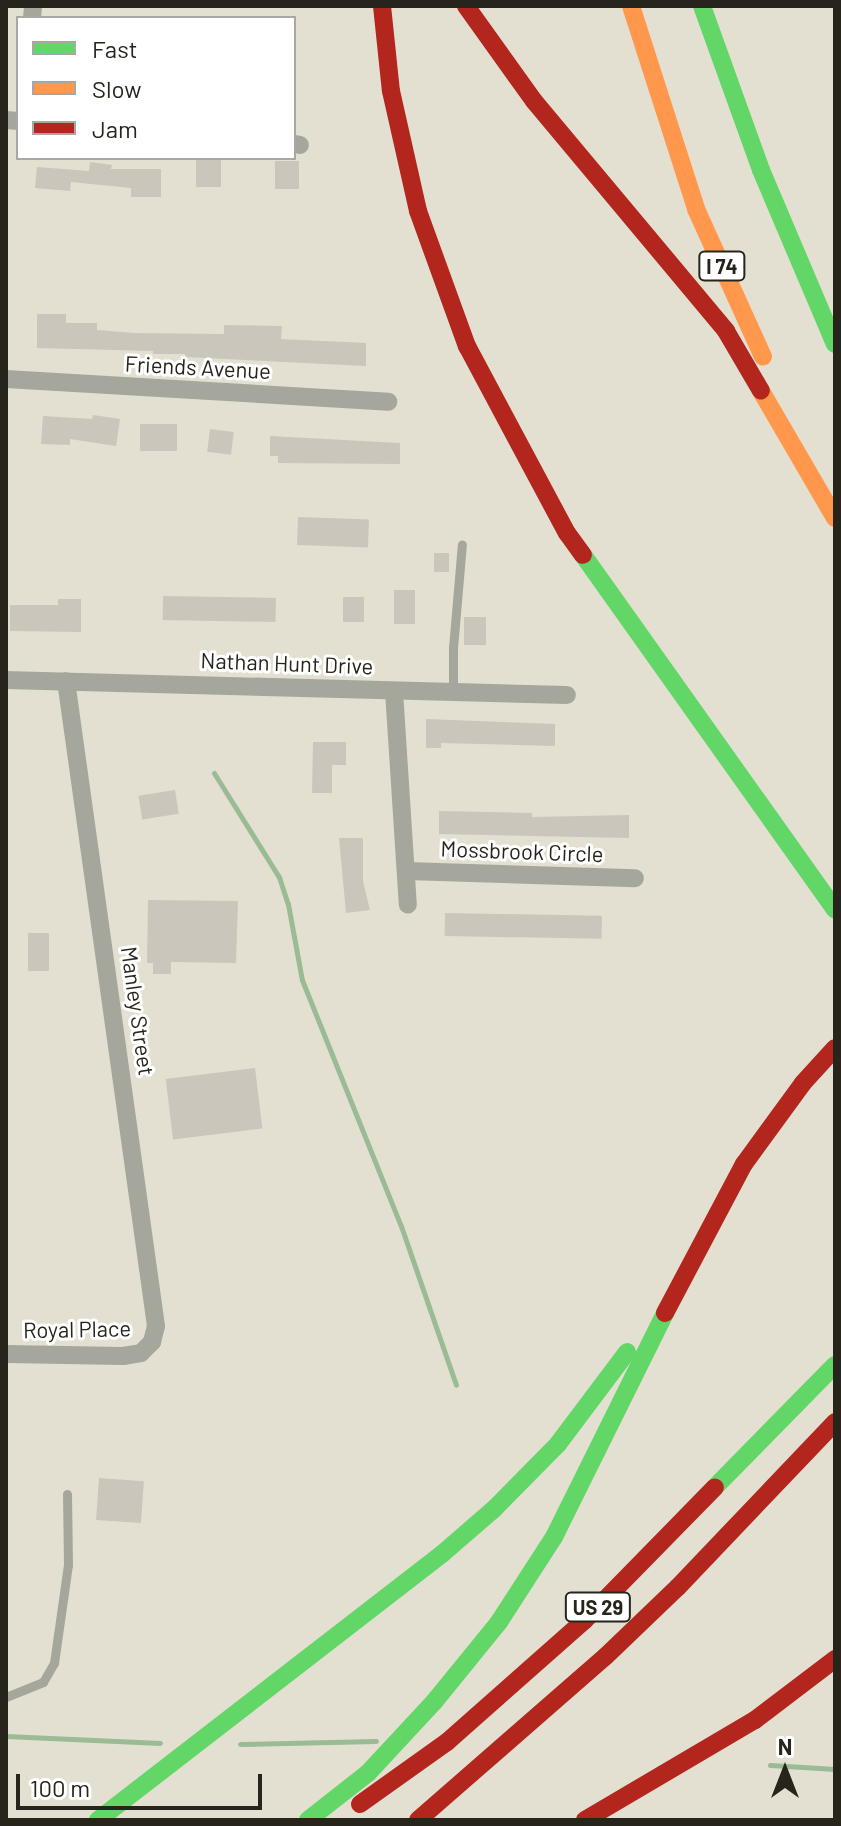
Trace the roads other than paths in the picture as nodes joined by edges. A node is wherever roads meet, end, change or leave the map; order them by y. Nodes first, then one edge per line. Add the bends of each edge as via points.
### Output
1 (382, 6) edge
2 (466, 6) edge
3 (631, 6) edge
4 (702, 6) edge
5 (732, 33) dead end
6 (796, 257) junction
7 (835, 344) edge
8 (6, 379) edge
9 (388, 402) dead end
10 (835, 518) edge
11 (462, 544) dead end
12 (6, 680) edge
13 (66, 681) junction
14 (394, 691) junction
15 (453, 692) junction
16 (567, 695) dead end
17 (407, 871) junction
18 (635, 878) dead end
19 (408, 905) dead end
20 (835, 910) edge
21 (835, 1048) edge
22 (693, 1255) junction
23 (147, 1347) joint
24 (6, 1354) edge
25 (835, 1365) edge
26 (835, 1422) edge
27 (67, 1494) dead end
28 (835, 1659) edge
29 (6, 1697) edge
30 (626, 1798) junction
31 (98, 1820) edge
32 (308, 1820) edge
33 (337, 1820) edge
34 (418, 1820) edge
35 (585, 1820) edge
36 (595, 1820) edge

1 - 20 highway via 391,91 418,211 473,360 567,533
2 - 10 highway via 534,101 726,331
3 - 10 highway, I 74 via 696,209
4 - 6 highway
5 - 6 highway via 782,189
6 - 7 highway
8 - 9 street, Friends Avenue
11 - 15 lane
12 - 13 street, Nathan Hunt Drive
13 - 14 street, Nathan Hunt Drive
13 - 23 street, Manley Street via 156,1326
14 - 15 street, Nathan Hunt Drive
14 - 17 street
15 - 16 street, Nathan Hunt Drive
17 - 18 street, Mossbrook Circle
17 - 19 street
21 - 22 highway via 744,1164
22 - 31 highway via 558,1444 494,1509
22 - 32 highway via 554,1537 499,1622 368,1773
23 - 24 street, Royal Place via 123,1356
25 - 33 highway, US 29 via 584,1621 447,1742
26 - 34 highway, US 29 via 606,1656
27 - 29 lane via 68,1565 54,1663 43,1682
28 - 30 highway via 755,1720
30 - 35 highway
30 - 36 highway

